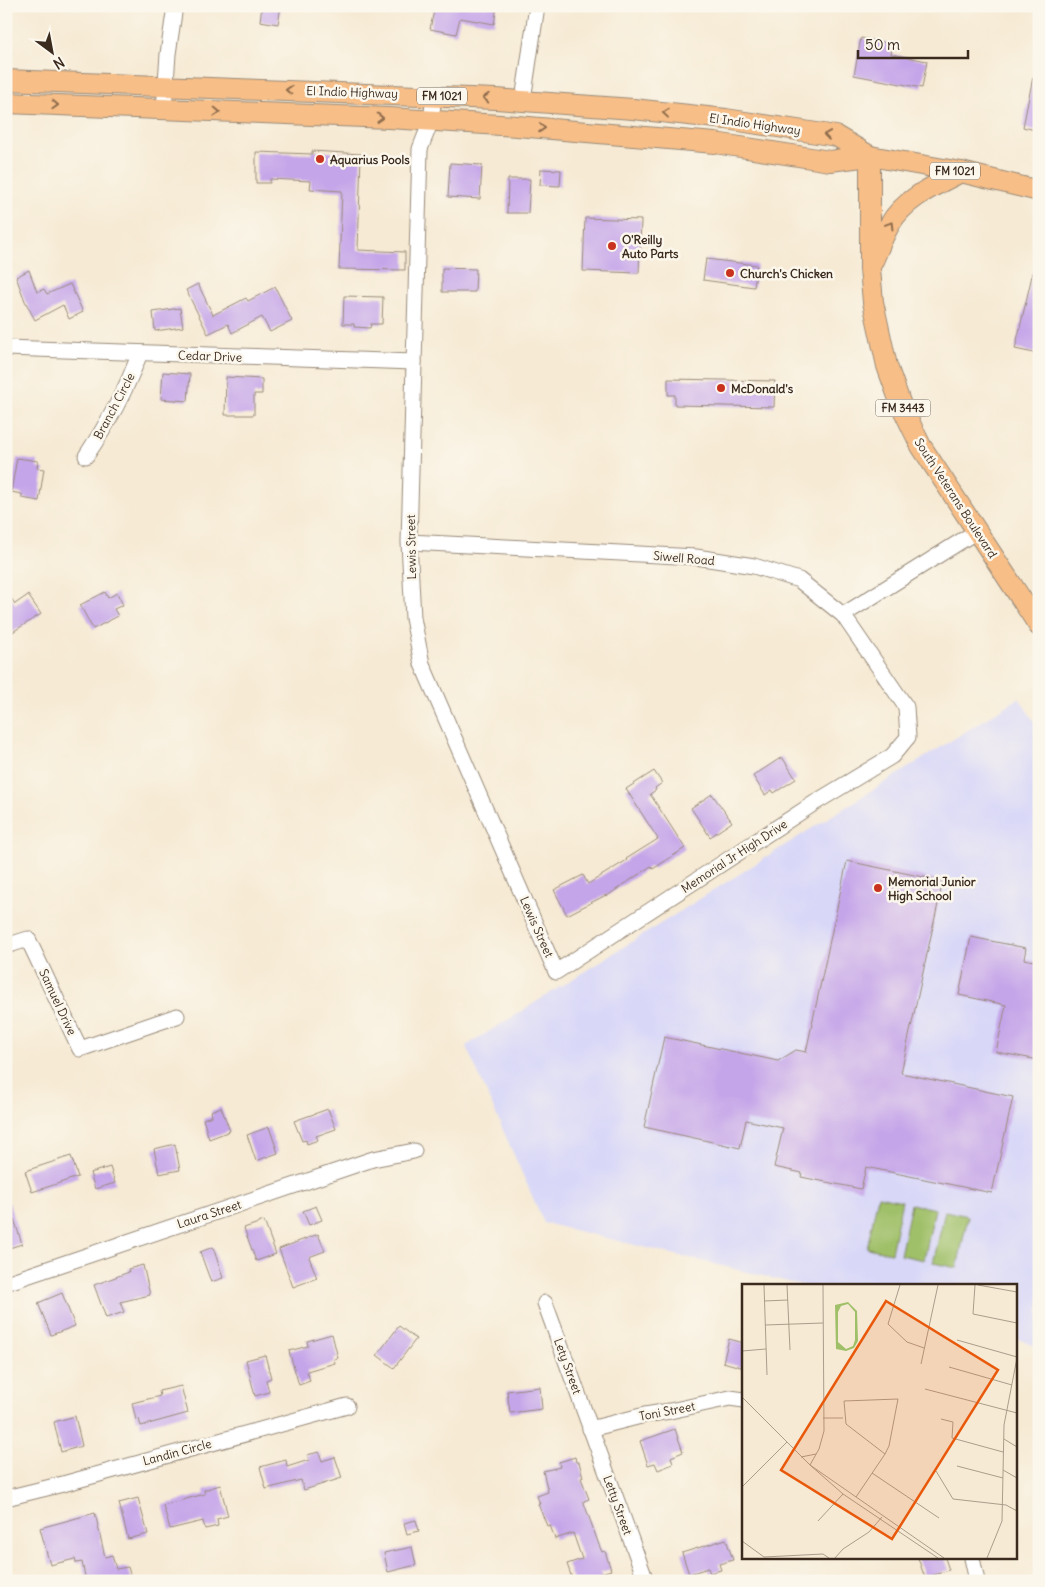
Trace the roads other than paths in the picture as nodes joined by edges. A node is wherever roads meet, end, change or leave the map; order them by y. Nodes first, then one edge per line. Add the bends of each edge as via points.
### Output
1 (175, 6) edge
2 (537, 6) edge
3 (6, 80) edge
4 (166, 85) junction
5 (434, 96) junction
6 (524, 100) junction
7 (6, 103) edge
8 (164, 110) junction
9 (431, 121) junction
10 (870, 156) junction
11 (961, 172) junction
12 (1039, 191) edge
13 (870, 269) junction
14 (6, 348) edge
15 (140, 353) junction
16 (414, 362) junction
17 (86, 456) dead end
18 (977, 531) junction
19 (409, 542) junction
20 (843, 615) junction
21 (1039, 626) edge
22 (908, 737) joint
23 (6, 946) edge
24 (556, 972) joint
25 (177, 1016) dead end
26 (414, 1151) dead end
27 (6, 1283) edge
28 (545, 1303) dead end
29 (742, 1400) edge
30 (347, 1406) dead end
31 (590, 1429) junction
32 (6, 1498) edge
33 (972, 1560) edge
34 (646, 1581) edge
35 (977, 1581) edge

1 - 4 street
2 - 6 street
3 - 4 main road, El Indio Highway / FM 1021
5 -> 4 main road, El Indio Highway / FM 1021
4 - 8 street
6 -> 5 main road, El Indio Highway / FM 1021
5 - 9 street, Lewis Street
10 -> 6 main road, El Indio Highway / FM 1021 via 836,136 726,119
7 -> 8 main road, El Indio Highway / FM 1021
8 -> 9 main road, El Indio Highway / FM 1021
9 -> 10 main road, El Indio Highway / FM 1021 via 715,143 830,161
9 - 16 street, Lewis Street via 420,149
10 - 11 main road, El Indio Highway / FM 1021
10 - 13 main road, South Veterans Boulevard / FM 3443
11 - 12 main road, El Indio Highway / FM 1021
13 -> 11 main road via 890,224 903,208 925,191
13 - 18 main road, South Veterans Boulevard / FM 3443 via 886,366 901,405 921,446
14 - 15 street, Cedar Drive
15 - 16 street, Cedar Drive
15 - 17 street, Branch Circle via 124,393
16 - 19 street, Lewis Street
18 - 20 street
18 - 21 main road, South Veterans Boulevard / FM 3443
19 - 20 street, Siwell Road via 696,557 754,566 799,580
19 - 24 street, Lewis Street via 413,618 422,664
20 - 22 street, Siwell Road via 906,707
22 - 24 street, Memorial Jr High Drive via 892,756
23 - 25 street, Samuel Drive via 28,939 80,1049
26 - 27 street, Laura Street via 373,1159
28 - 31 street, Lety Street
29 - 31 street, Toni Street via 730,1398
30 - 32 street, Landin Circle
31 - 34 street, Letty Street
33 - 35 street

